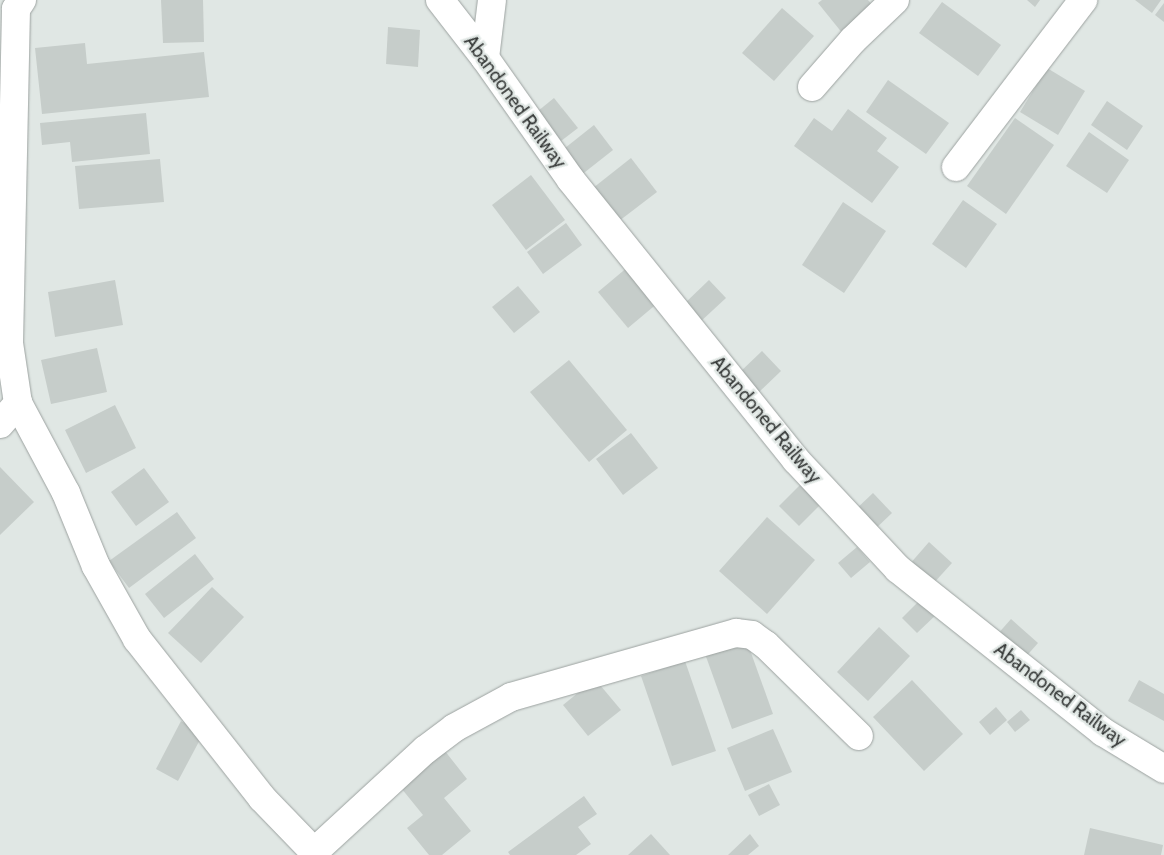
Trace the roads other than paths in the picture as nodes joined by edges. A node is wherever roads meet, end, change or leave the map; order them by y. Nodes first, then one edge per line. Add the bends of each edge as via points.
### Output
1 (22, 0) edge
2 (440, 0) edge
3 (492, 0) edge
4 (895, 0) edge
5 (1083, 0) edge
6 (485, 58) junction
7 (812, 88) dead end
8 (956, 167) dead end
9 (18, 403) junction
10 (0, 424) edge
11 (859, 736) dead end
12 (1164, 769) edge
13 (315, 853) edge

1 - 9 street via 16,9 9,343
2 - 6 street, Abandoned Railway
3 - 6 street
4 - 7 street via 853,40
5 - 8 street
6 - 12 street, Abandoned Railway via 571,180 796,460 898,569 1103,732
9 - 10 street
9 - 13 street via 66,493 96,566 137,639 262,798
11 - 13 street via 766,645 752,636 736,633 511,697 454,728 425,750

